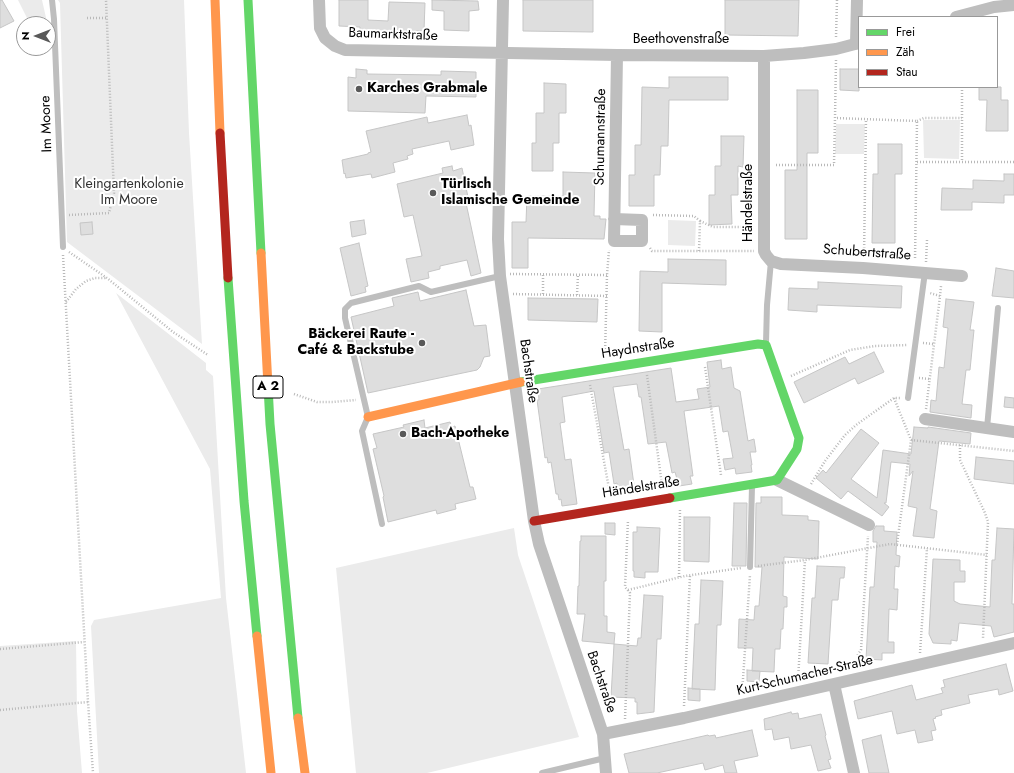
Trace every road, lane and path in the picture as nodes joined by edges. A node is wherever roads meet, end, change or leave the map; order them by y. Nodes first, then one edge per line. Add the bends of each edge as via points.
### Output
1 (52, 0) edge
2 (106, 0) edge
3 (215, 0) edge
4 (248, 0) edge
5 (319, 0) edge
6 (503, 0) edge
7 (836, 0) edge
8 (857, 0) edge
9 (1014, 5) edge
10 (960, 16) edge
11 (87, 18) dead end
12 (107, 18) junction
13 (858, 44) edge
14 (836, 49) junction
15 (502, 52) junction
16 (617, 55) junction
17 (764, 56) junction
18 (962, 88) edge
19 (835, 118) junction
20 (962, 118) junction
21 (866, 119) junction
22 (916, 121) junction
23 (962, 161) junction
24 (916, 162) junction
25 (1014, 162) edge
26 (764, 164) junction
27 (62, 215) junction
28 (614, 219) junction
29 (642, 220) junction
30 (700, 221) junction
31 (764, 227) junction
32 (927, 240) dead end
33 (614, 241) junction
34 (642, 241) junction
35 (62, 247) junction
36 (699, 250) junction
37 (767, 256) junction
38 (863, 268) junction
39 (920, 272) junction
40 (543, 274) junction
41 (500, 275) junction
42 (578, 275) junction
43 (607, 275) junction
44 (962, 276) dead end
45 (107, 278) junction
46 (922, 292) junction
47 (503, 294) junction
48 (543, 294) junction
49 (577, 295) junction
50 (607, 296) junction
51 (66, 302) junction
52 (998, 308) dead end
53 (766, 345) junction
54 (916, 345) junction
55 (702, 353) junction
56 (208, 355) dead end
57 (645, 363) junction
58 (605, 369) junction
59 (587, 372) junction
60 (779, 381) junction
61 (515, 383) junction
62 (294, 394) dead end
63 (364, 398) junction
64 (894, 398) junction
65 (908, 398) joint
66 (368, 417) junction
67 (925, 419) joint
68 (987, 428) junction
69 (1014, 432) edge
70 (911, 440) junction
71 (960, 445) junction
72 (1014, 451) edge
73 (777, 480) junction
74 (752, 484) junction
75 (723, 489) junction
76 (805, 494) junction
77 (680, 497) junction
78 (664, 499) junction
79 (629, 505) junction
80 (612, 508) junction
81 (534, 521) junction
82 (382, 524) dead end
83 (869, 525) joint
84 (897, 544) junction
85 (867, 548) junction
86 (927, 548) junction
87 (987, 555) junction
88 (805, 560) junction
89 (750, 567) junction
90 (690, 575) junction
91 (679, 578) junction
92 (628, 590) junction
93 (84, 642) junction
94 (1014, 643) edge
95 (0, 649) edge
96 (986, 650) junction
97 (921, 664) junction
98 (856, 680) junction
99 (834, 684) junction
100 (797, 692) junction
101 (88, 702) junction
102 (743, 705) junction
103 (0, 710) edge
104 (684, 718) junction
105 (625, 730) junction
106 (603, 734) junction
107 (605, 758) junction
108 (93, 773) edge
109 (271, 773) edge
110 (305, 773) edge
111 (542, 773) edge
112 (606, 773) edge
113 (854, 773) edge

1 - 27 lane, Im Moore
2 - 12 path
3 - 109 main road, A 2 via 224,222 236,398
4 - 110 main road, A 2 via 270,424
5 - 15 street, Baumarktstraße via 320,28 325,38 345,50
6 - 15 street, Bachstraße
7 - 14 path
8 - 13 street
9 - 10 street via 994,7
11 - 12 path
12 - 27 path via 114,193 109,213
13 - 14 street, Beethovenstraße
14 - 17 street, Beethovenstraße
14 - 19 path
15 - 16 street, Beethovenstraße
15 - 41 street, Bachstraße via 498,239
16 - 17 street, Beethovenstraße
16 - 28 street, Schumannstraße
17 - 26 street, Händelstraße
18 - 20 path
19 - 21 path
19 - 26 path via 834,165
20 - 22 path via 924,118
20 - 23 path
21 - 22 path
21 - 38 path
22 - 24 path
23 - 24 path
23 - 25 path
24 - 39 path
26 - 31 street, Händelstraße
27 - 35 lane, Im Moore
28 - 29 street
28 - 33 street, Schumannstraße
29 - 30 path via 646,215 694,216
29 - 34 street
30 - 31 path via 713,227
30 - 36 path
31 - 37 street, Händelstraße
32 - 39 path
33 - 34 street
33 - 43 path via 610,247
34 - 36 path via 652,250
35 - 45 path
35 - 51 path
36 - 37 path
37 - 38 street, Schubertstraße via 781,264
37 - 53 lane, Händelstraße
38 - 39 street, Schubertstraße
39 - 44 street, Schubertstraße
39 - 46 lane
40 - 41 path
40 - 42 path
40 - 48 path
41 - 47 street, Bachstraße
41 - 63 lane via 431,292 419,286 351,303 345,309 345,318
42 - 43 path
42 - 49 path
43 - 50 path
45 - 51 path via 86,281
45 - 56 path via 173,332
46 - 54 lane
46 - 67 path via 940,296
47 - 48 path
47 - 61 street, Bachstraße
48 - 49 path
49 - 50 path
50 - 58 path
51 - 93 path
52 - 68 lane
53 - 55 main road, Haydnstraße
53 - 60 main road, Händelstraße
54 - 60 path via 875,346 850,350
54 - 65 lane
55 - 57 main road, Haydnstraße
55 - 75 path
57 - 58 main road, Haydnstraße
57 - 78 path
58 - 59 main road, Haydnstraße
59 - 61 main road, Haydnstraße
59 - 80 path
60 - 73 main road, Händelstraße via 798,433 799,443
61 - 66 main road, Haydnstraße
61 - 81 street, Bachstraße
62 - 63 path via 317,402
63 - 66 lane
64 - 65 path
64 - 70 path
64 - 76 path via 845,435
66 - 82 lane via 362,430
67 - 68 street
68 - 69 street
70 - 71 path
70 - 84 path
71 - 72 path
71 - 87 path via 960,460 988,522
73 - 74 main road, Händelstraße
73 - 76 street
74 - 75 main road, Händelstraße
74 - 89 lane
75 - 77 main road, Händelstraße
76 - 83 street
77 - 78 main road, Händelstraße
77 - 91 path
78 - 79 main road, Händelstraße
79 - 80 main road, Händelstraße
79 - 92 path via 625,587
80 - 81 main road, Händelstraße
81 - 106 street, Bachstraße via 538,544
83 - 85 path
84 - 85 path
84 - 86 path
85 - 88 path
85 - 98 path via 861,650 858,654
86 - 87 path
86 - 97 path
87 - 96 path via 983,638
88 - 89 path
88 - 100 path
89 - 90 path
89 - 102 path
90 - 91 path
90 - 104 path
91 - 92 path
92 - 105 path via 630,593
93 - 95 path
93 - 101 path
94 - 96 street, Kurt-Schumacher-Straße
96 - 97 street, Kurt-Schumacher-Straße
97 - 98 street, Kurt-Schumacher-Straße
98 - 99 street, Kurt-Schumacher-Straße
99 - 100 street, Kurt-Schumacher-Straße
99 - 113 street
100 - 102 street, Kurt-Schumacher-Straße
101 - 103 path
101 - 108 path
102 - 104 street, Kurt-Schumacher-Straße
104 - 105 street, Kurt-Schumacher-Straße
105 - 106 street, Kurt-Schumacher-Straße
106 - 107 street, Bachstraße
107 - 111 lane
107 - 112 street, Bachstraße

